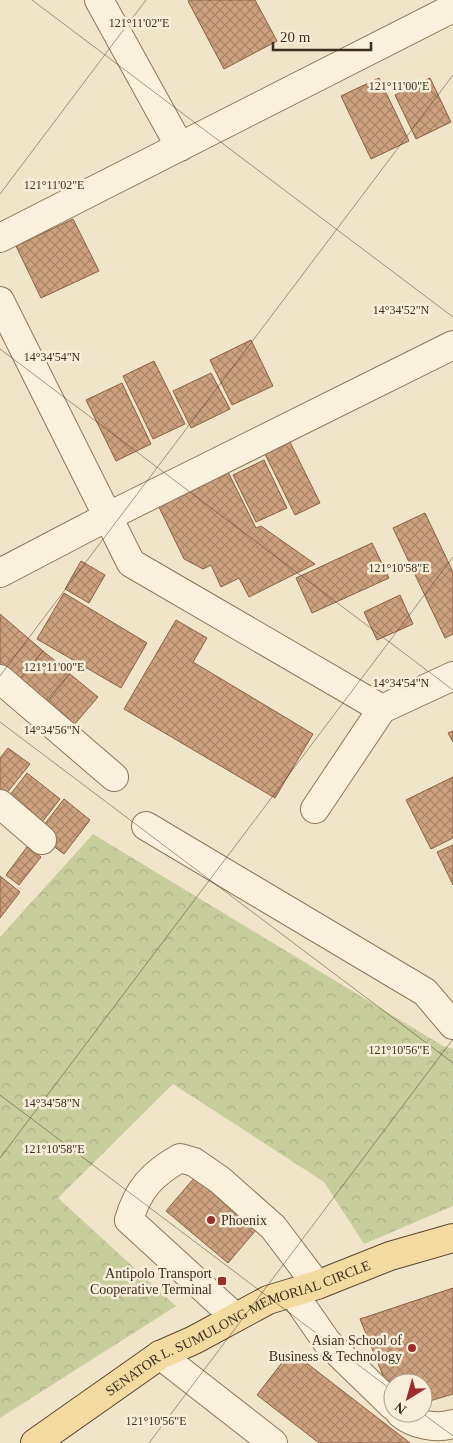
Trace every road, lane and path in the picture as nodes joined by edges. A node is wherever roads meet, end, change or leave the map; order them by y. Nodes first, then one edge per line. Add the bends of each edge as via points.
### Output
1 (99, 0) edge
2 (453, 8) edge
3 (180, 146) junction
4 (0, 238) edge
5 (0, 301) edge
6 (453, 345) edge
7 (107, 517) junction
8 (0, 572) edge
9 (453, 676) edge
10 (0, 679) edge
11 (382, 709) junction
12 (114, 777) dead end
13 (0, 804) edge
14 (315, 809) dead end
15 (146, 826) dead end
16 (42, 840) dead end
17 (453, 1025) edge
18 (453, 1238) edge
19 (305, 1289) junction
20 (235, 1317) junction
21 (160, 1355) junction
22 (383, 1396) edge
23 (419, 1423) edge
24 (450, 1430) edge
25 (35, 1443) edge
26 (273, 1443) edge

1 - 3 street
2 - 3 street
3 - 4 street
5 - 7 street
6 - 7 street
7 - 8 street
7 - 11 street via 131,563
9 - 11 street
10 - 12 street
11 - 14 street
13 - 16 street
15 - 17 street via 425,992
18 - 19 main road, SENATOR L. SUMULONG MEMORIAL CIRCLE via 390,1256
19 - 20 main road, SENATOR L. SUMULONG MEMORIAL CIRCLE via 268,1300
19 - 20 street via 273,1227 220,1180 194,1162 180,1158 161,1168 146,1183 134,1203 129,1220
19 - 22 street via 327,1342
20 - 21 main road, SENATOR L. SUMULONG MEMORIAL CIRCLE
21 - 25 main road, SENATOR L. SUMULONG MEMORIAL CIRCLE
21 - 26 street
23 - 24 street

